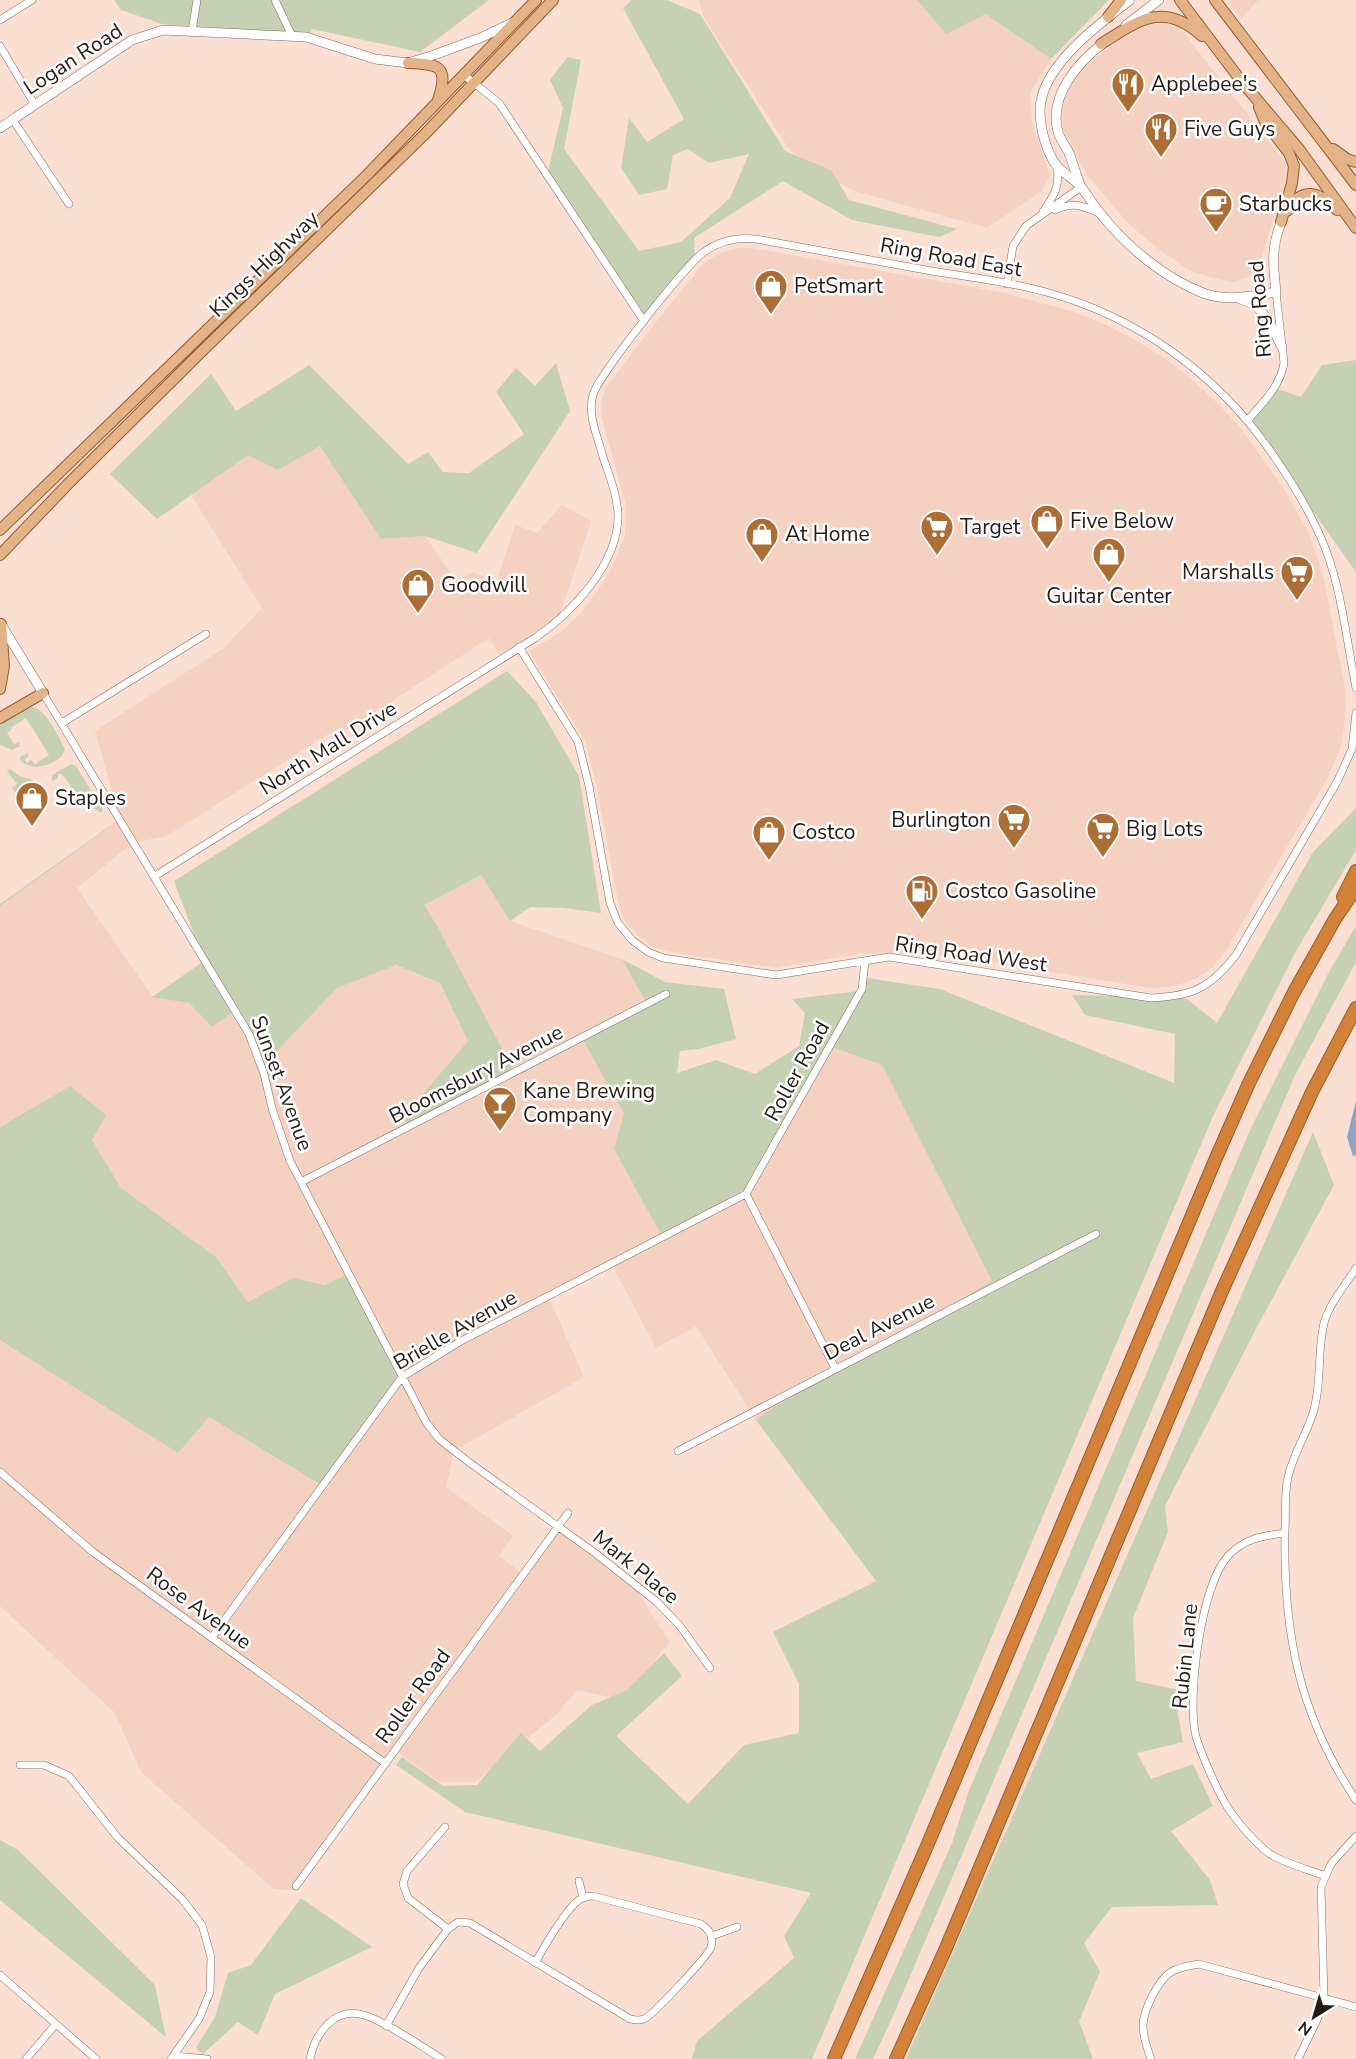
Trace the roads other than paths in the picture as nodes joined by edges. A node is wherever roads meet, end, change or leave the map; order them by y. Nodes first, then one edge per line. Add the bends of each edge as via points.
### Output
1 (32, 0) edge
2 (197, 0) edge
3 (275, 0) edge
4 (536, 0) edge
5 (553, 0) edge
6 (1120, 0) edge
7 (1130, 0) edge
8 (1159, 0) edge
9 (1180, 0) edge
10 (1215, 0) edge
11 (1108, 17) junction
12 (0, 20) edge
13 (517, 20) junction
14 (192, 31) junction
15 (292, 36) junction
16 (1101, 44) junction
17 (0, 46) edge
18 (1217, 48) junction
19 (408, 63) junction
20 (464, 75) junction
21 (473, 83) junction
22 (1256, 98) junction
23 (437, 104) junction
24 (35, 105) junction
25 (13, 120) junction
26 (0, 128) edge
27 (1319, 136) junction
28 (1356, 162) edge
29 (1057, 165) junction
30 (1356, 185) edge
31 (1081, 187) junction
32 (69, 204) dead end
33 (1099, 213) junction
34 (1041, 214) junction
35 (1281, 222) junction
36 (1356, 230) edge
37 (1007, 284) junction
38 (1275, 292) junction
39 (1235, 298) junction
40 (644, 321) junction
41 (1282, 346) junction
42 (1248, 420) junction
43 (0, 530) edge
44 (0, 555) edge
45 (1, 623) edge
46 (206, 634) dead end
47 (519, 647) junction
48 (1356, 688) edge
49 (0, 689) edge
50 (44, 693) junction
51 (1356, 713) edge
52 (0, 718) edge
53 (62, 723) junction
54 (1356, 871) edge
55 (155, 876) junction
56 (1356, 888) edge
57 (1335, 919) junction
58 (865, 961) junction
59 (666, 994) dead end
60 (1356, 1008) edge
61 (301, 1182) junction
62 (746, 1194) junction
63 (1096, 1234) dead end
64 (1356, 1268) edge
65 (835, 1368) junction
66 (402, 1377) junction
67 (678, 1451) dead end
68 (0, 1472) edge
69 (568, 1514) dead end
70 (557, 1527) junction
71 (1285, 1533) junction
72 (212, 1637) junction
73 (710, 1668) dead end
74 (385, 1763) junction
75 (20, 1765) dead end
76 (1356, 1800) edge
77 (445, 1827) dead end
78 (1356, 1836) edge
79 (1326, 1876) junction
80 (579, 1881) dead end
81 (296, 1886) dead end
82 (583, 1898) junction
83 (737, 1927) dead end
84 (448, 1929) junction
85 (711, 1936) junction
86 (535, 1963) junction
87 (0, 1975) edge
88 (1323, 1997) junction
89 (1356, 2007) edge
90 (56, 2024) junction
91 (386, 2026) junction
92 (174, 2058) edge
93 (26, 2059) edge
94 (96, 2059) edge
95 (207, 2059) edge
96 (310, 2059) edge
97 (442, 2059) edge
98 (834, 2059) edge
99 (896, 2059) edge
100 (1150, 2059) edge
101 (1298, 2059) edge

1 - 12 street
2 - 14 street
3 - 15 street
4 - 13 main road, Kings Highway
5 - 21 main road, Kings Highway
6 - 11 main road
7 - 11 street
8 - 16 street
9 - 18 main road
10 - 27 main road
11 - 29 street via 1063,58 1045,89 1040,109 1043,135
13 - 19 street, Logan Road
13 - 20 main road, Kings Highway
14 - 15 street, Logan Road
14 - 24 street, Logan Road via 163,30 138,37
15 - 19 street, Logan Road via 375,59
16 - 18 main road via 1138,21 1165,16 1181,20
16 - 31 street via 1076,68 1061,95 1057,112 1058,131
17 - 24 street
18 - 22 main road
19 - 23 main road via 433,65 441,72 444,82
20 - 21 street
20 - 23 main road, Kings Highway
21 - 40 street via 499,103
21 - 44 main road, Kings Highway
22 - 35 main road via 1265,122 1294,166
22 - 36 main road via 1305,157
23 - 43 main road, Kings Highway
24 - 25 street, Logan Road
25 - 26 street, Logan Road
25 - 32 street
27 - 28 main road
27 - 30 main road
29 - 31 street
29 - 34 street via 1059,181
31 - 33 street
31 - 34 street
33 - 34 street via 1073,204
33 - 39 street via 1146,260 1180,282 1206,294
34 - 37 street via 1026,226 1013,246
35 - 36 main road via 1296,198 1311,194 1328,201
35 - 38 street, Ring Road via 1272,257
37 - 40 street, Ring Road East via 736,239 714,246 696,258
37 - 42 street, Ring Road East via 1074,301 1141,331 1197,370
38 - 39 street
38 - 41 street, Ring Road
39 - 41 street via 1263,311
40 - 47 street, Ring Road East via 603,374 591,403 617,506 613,542 596,576 575,605 555,624
41 - 42 street, Ring Road via 1284,363 1277,384
42 - 48 street via 1293,483 1315,523 1331,565
45 - 49 main road via 4,666
45 - 50 street, Sunset Avenue
46 - 53 street
47 - 55 street, North Mall Drive
47 - 58 street, Ring Road West via 578,742 610,903 618,923 632,940 663,958 776,975
50 - 52 main road
50 - 53 street, Sunset Avenue
51 - 58 street, Ring Road West via 1352,749 1337,782 1236,955 1221,975 1200,989 1178,997 1151,998 889,957
53 - 55 street, Sunset Avenue
54 - 57 highway
55 - 61 street, Sunset Avenue via 249,1034 277,1126
56 - 57 highway
57 - 98 highway via 1272,1035 1216,1158
58 - 62 street, Roller Road via 862,989
59 - 61 street, Bloomsbury Avenue
60 - 99 highway via 1312,1092 1222,1291
61 - 66 street, Sunset Avenue
62 - 65 street
62 - 66 street, Brielle Avenue via 461,1341
63 - 65 street, Deal Avenue
64 - 71 street via 1325,1320 1313,1413 1288,1476
65 - 67 street, Deal Avenue
66 - 70 street, Sunset Avenue via 439,1438
66 - 72 street, Brielle Avenue
68 - 72 street, Rose Avenue via 93,1552
69 - 70 street, Roller Road
70 - 73 street, Mark Place via 657,1602
70 - 74 street, Roller Road
71 - 76 street via 1287,1602 1302,1685 1317,1732
71 - 79 street, Rubin Lane via 1254,1537 1228,1556 1217,1572 1208,1595 1195,1673 1195,1733 1220,1794 1247,1831 1273,1856
72 - 74 street, Rose Avenue
74 - 81 street, Roller Road
75 - 92 street via 44,1765 69,1776 118,1838 182,1899 202,1925 212,1957 210,1992 199,2019
77 - 84 street via 407,1871 403,1884 408,1898
78 - 79 street via 1331,1864
79 - 88 street via 1321,1887
80 - 82 street
82 - 85 street via 593,1896 700,1924
82 - 86 street via 574,1904
83 - 85 street
84 - 86 street via 459,1922 470,1923
84 - 91 street via 419,1968
85 - 86 street via 709,1952 648,2017 639,2020 630,2019
87 - 90 street
88 - 89 street
88 - 100 street via 1198,1965 1178,1968 1169,1972 1155,1989 1146,2009 1143,2025
88 - 101 street via 1317,2020
90 - 93 street
90 - 94 street
91 - 96 street via 360,2014 334,2019 319,2033
91 - 97 street
92 - 95 street

